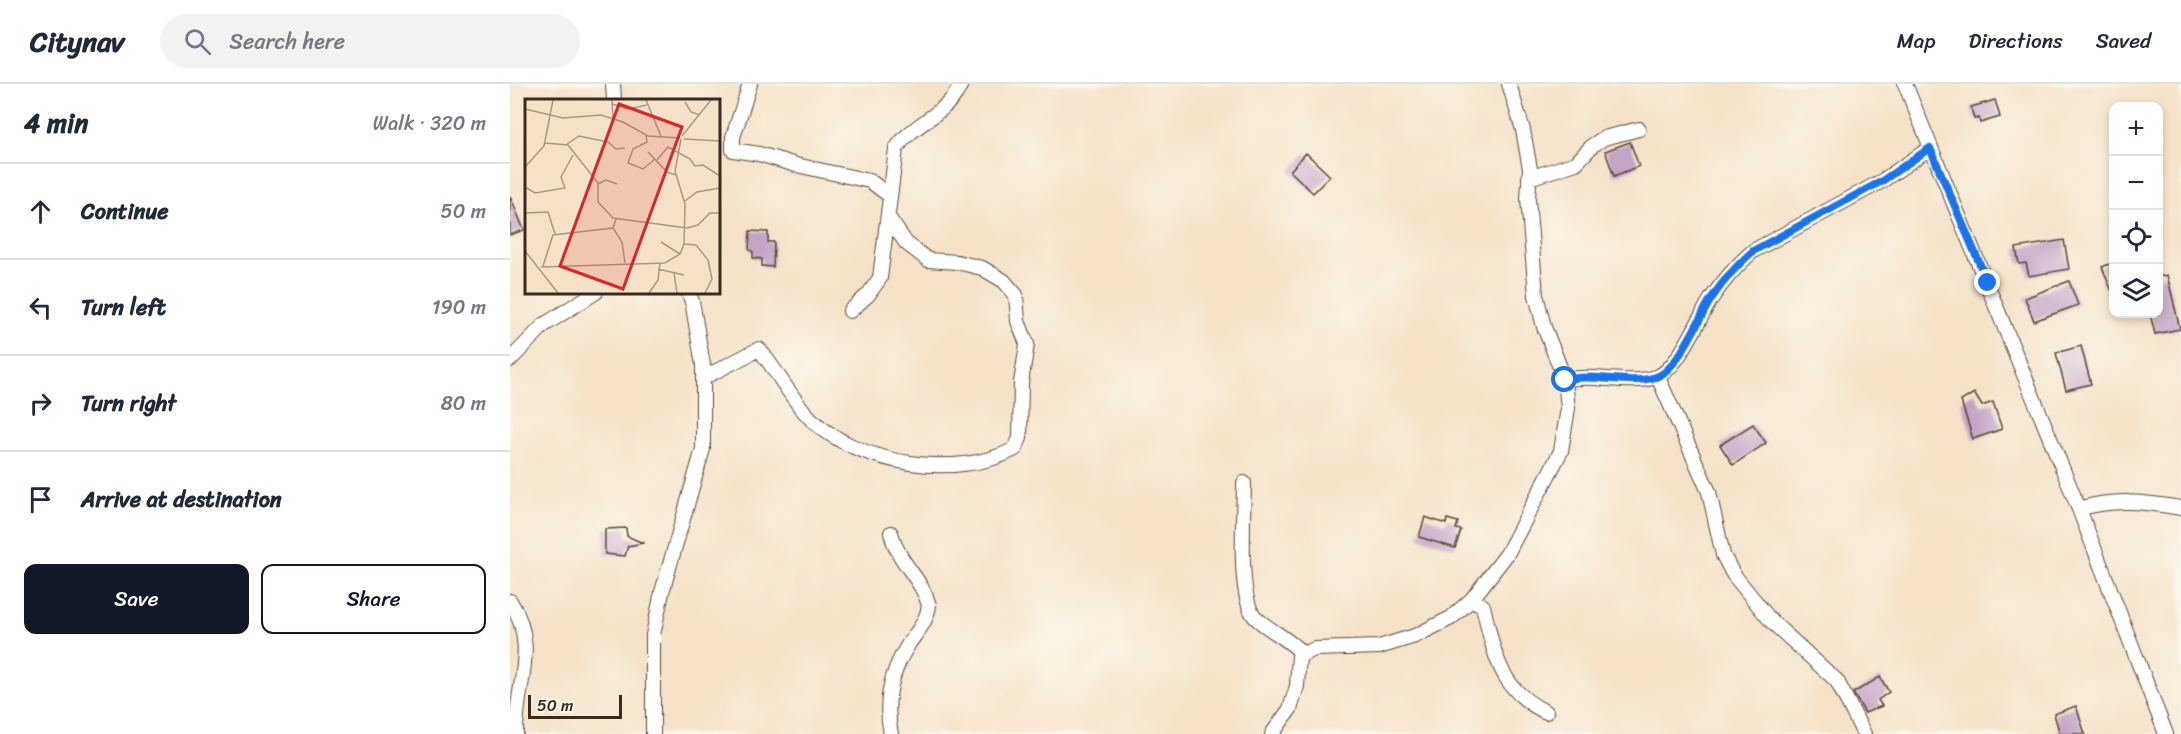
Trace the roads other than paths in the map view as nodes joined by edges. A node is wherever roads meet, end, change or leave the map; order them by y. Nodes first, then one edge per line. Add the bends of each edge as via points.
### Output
1 (750, 84) edge
2 (961, 84) edge
3 (1509, 84) edge
4 (1905, 84) edge
5 (1639, 129) dead end
6 (1930, 148) junction
7 (1529, 178) junction
8 (890, 196) junction
9 (888, 217) junction
10 (593, 294) edge
11 (689, 294) edge
12 (850, 310) dead end
13 (510, 360) edge
14 (1658, 377) junction
15 (703, 378) junction
16 (1565, 380) junction
17 (1244, 483) dead end
18 (2181, 508) edge
19 (2079, 509) junction
20 (891, 533) dead end
21 (1472, 599) junction
22 (510, 601) edge
23 (1303, 654) junction
24 (1546, 712) dead end
25 (516, 734) edge
26 (653, 734) edge
27 (891, 734) edge
28 (1272, 734) edge
29 (1864, 734) edge
30 (2166, 734) edge

1 - 8 street via 733,137 733,150 870,181
2 - 8 street via 944,108 905,135 896,149
3 - 7 street via 1523,130
4 - 6 street
5 - 7 street via 1604,138 1576,163
6 - 14 street via 1882,181 1753,251 1735,267 1711,299 1681,352
6 - 19 street
7 - 16 street via 1530,247 1536,295
8 - 9 street
9 - 12 street via 880,278
9 - 15 street via 906,243 928,260 982,268 1004,281 1016,295 1018,321 1027,344 1021,383 1020,438 1015,449 968,464 872,455 843,443 812,420 759,349
10 - 13 street via 544,325
11 - 15 street
14 - 16 street via 1630,381
14 - 29 street via 1709,492 1723,555 1733,574 1771,621 1837,681
15 - 26 street via 703,449 653,635
16 - 21 street via 1568,408 1561,451 1507,554
17 - 23 street via 1245,596 1255,617
18 - 19 street via 2136,501 2098,503
19 - 30 street
20 - 27 street via 895,551 920,584 929,605 922,627 895,668 888,702
21 - 23 street via 1451,618 1415,636 1379,647 1315,649
21 - 24 street via 1483,606 1500,669 1518,695
22 - 25 street via 525,636 526,671 516,714
23 - 28 street via 1296,666 1297,686 1290,709

